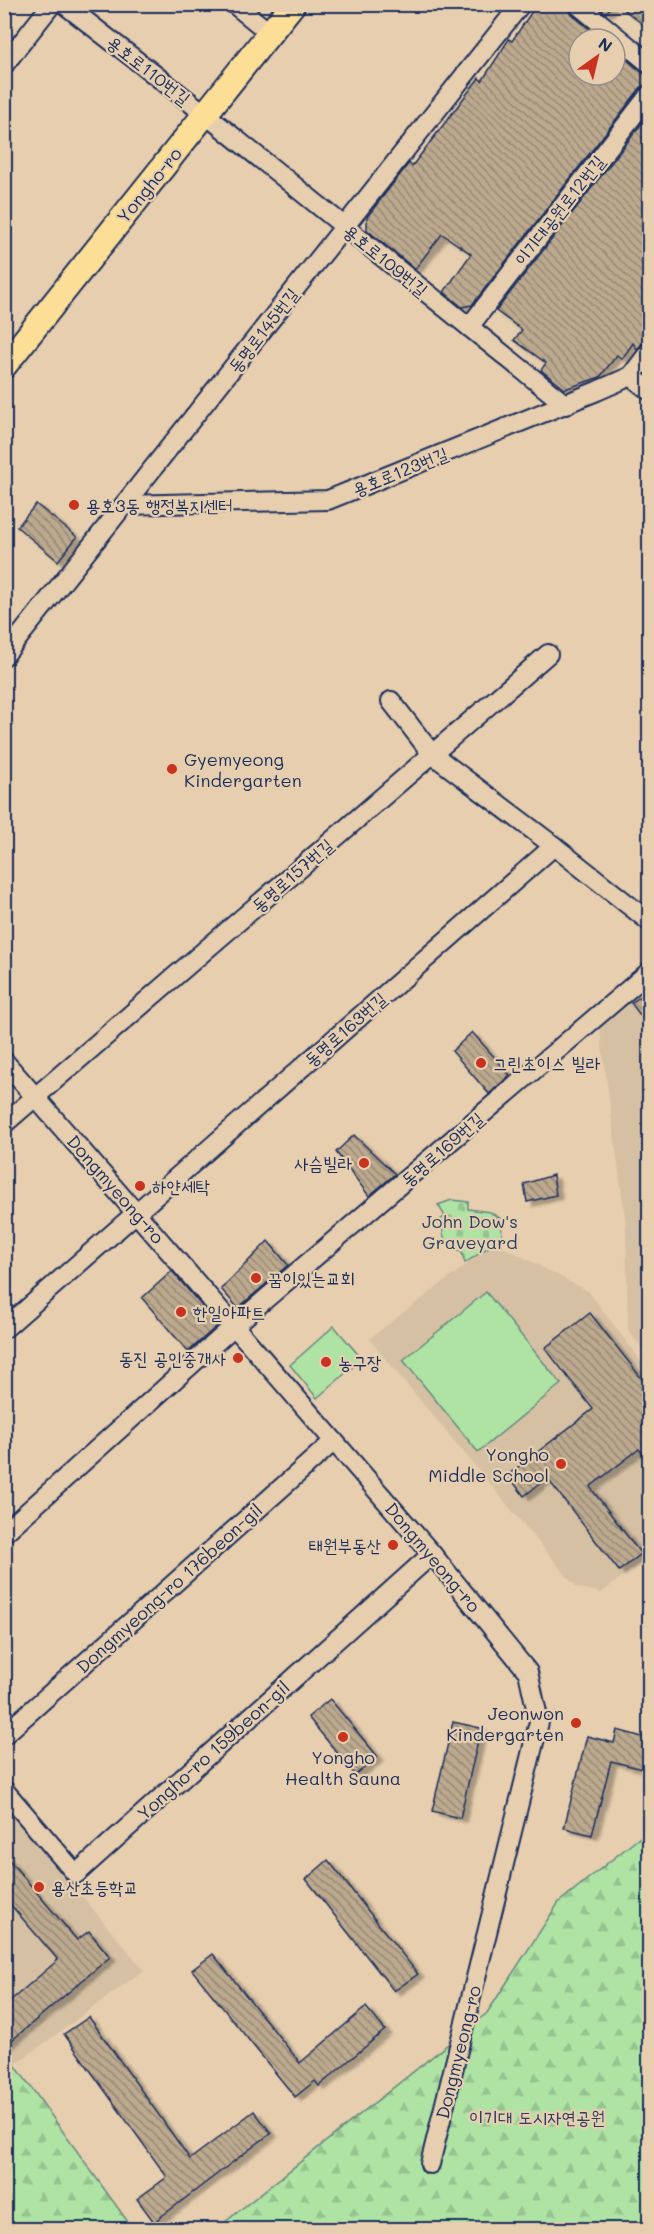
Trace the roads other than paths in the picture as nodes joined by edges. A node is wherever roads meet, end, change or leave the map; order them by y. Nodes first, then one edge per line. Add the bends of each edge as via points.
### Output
1 (52, 4) edge
2 (64, 4) edge
3 (234, 4) edge
4 (293, 4) edge
5 (521, 4) edge
6 (577, 4) edge
7 (270, 33) junction
8 (650, 64) edge
9 (4, 65) edge
10 (650, 94) edge
11 (205, 114) junction
12 (345, 227) junction
13 (469, 327) junction
14 (650, 351) edge
15 (4, 366) edge
16 (631, 375) junction
17 (650, 391) edge
18 (566, 405) junction
19 (125, 505) junction
20 (548, 654) dead end
21 (4, 656) edge
22 (391, 701) dead end
23 (432, 754) junction
24 (554, 846) junction
25 (650, 922) edge
26 (650, 971) edge
27 (4, 1060) edge
28 (36, 1097) junction
29 (4, 1124) edge
30 (136, 1213) junction
31 (234, 1326) junction
32 (4, 1329) edge
33 (334, 1441) junction
34 (4, 1533) edge
35 (432, 1554) junction
36 (4, 1735) edge
37 (4, 1790) edge
38 (430, 2164) dead end

1 - 9 street
2 - 11 street, 용호로110번길
3 - 7 street
4 - 7 main road, Yongho-ro
5 - 12 street, 동명로145번길
6 - 8 street
7 - 11 main road, Yongho-ro
10 - 13 street, 이기대공원로12번길
11 - 12 street, 용호로109번길
11 - 15 main road, Yongho-ro
12 - 13 street, 용호로109번길
12 - 19 street, 동명로145번길
13 - 18 street, 용호로109번길
14 - 16 street, 용호로123번길
16 - 17 street
16 - 18 street, 용호로123번길
18 - 19 street, 용호로123번길 via 328,500
19 - 21 street, 동명로145번길
20 - 23 street, 동명로157번길
22 - 23 street
23 - 24 street
23 - 28 street, 동명로157번길
24 - 25 street
24 - 30 street, 동명로163번길
26 - 31 street, 동명로169번길
27 - 28 street, Dongmyeong-ro
28 - 29 street, 동명로157번길
28 - 30 street, Dongmyeong-ro
30 - 31 street, Dongmyeong-ro
30 - 32 street, 동명로163번길
31 - 33 street, Dongmyeong-ro
31 - 34 street, 동명로169번길
33 - 35 street, Dongmyeong-ro
33 - 36 street, Dongmyeong-ro 176beon-gil
35 - 37 street, Yongho-ro 159beon-gil via 76,1874
35 - 38 street, Dongmyeong-ro via 528,1672 539,1722

